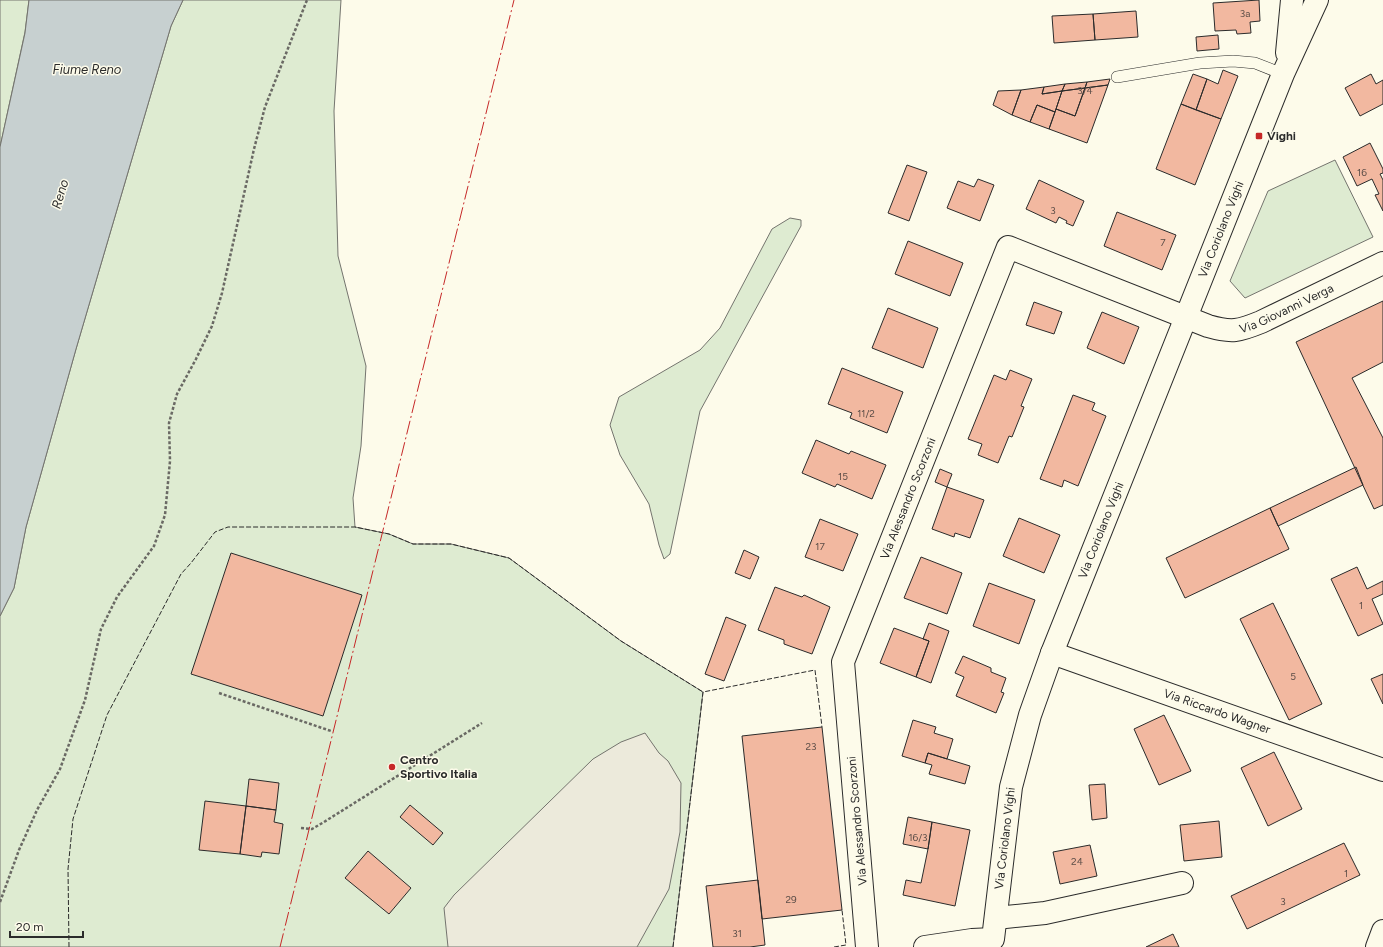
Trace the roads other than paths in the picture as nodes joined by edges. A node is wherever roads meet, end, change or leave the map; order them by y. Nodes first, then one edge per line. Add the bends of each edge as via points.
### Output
1 (1292, 0) edge
2 (1317, 0) edge
3 (1284, 72) junction
4 (1117, 77) dead end
5 (1383, 263) edge
6 (1186, 317) junction
7 (1052, 653) junction
8 (1383, 770) edge
9 (1182, 883) dead end
10 (1383, 931) edge
11 (994, 935) edge
12 (868, 947) edge
13 (925, 947) edge
14 (1377, 947) edge

1 - 3 street, Via Coriolano Vighi
2 - 3 street, Via Coriolano Vighi
3 - 4 lane via 1255,63 1233,61 1200,63
3 - 6 street, Via Coriolano Vighi
5 - 6 street, Via Giovanni Verga via 1244,328 1225,331
6 - 7 street, Via Coriolano Vighi
6 - 12 street, Via Alessandro Scorzoni via 1008,247 843,662
7 - 8 street, Via Riccardo Wagner
7 - 11 street, Via Coriolano Vighi via 1030,715 1011,786
9 - 11 street via 1045,913
10 - 14 street
11 - 13 street

